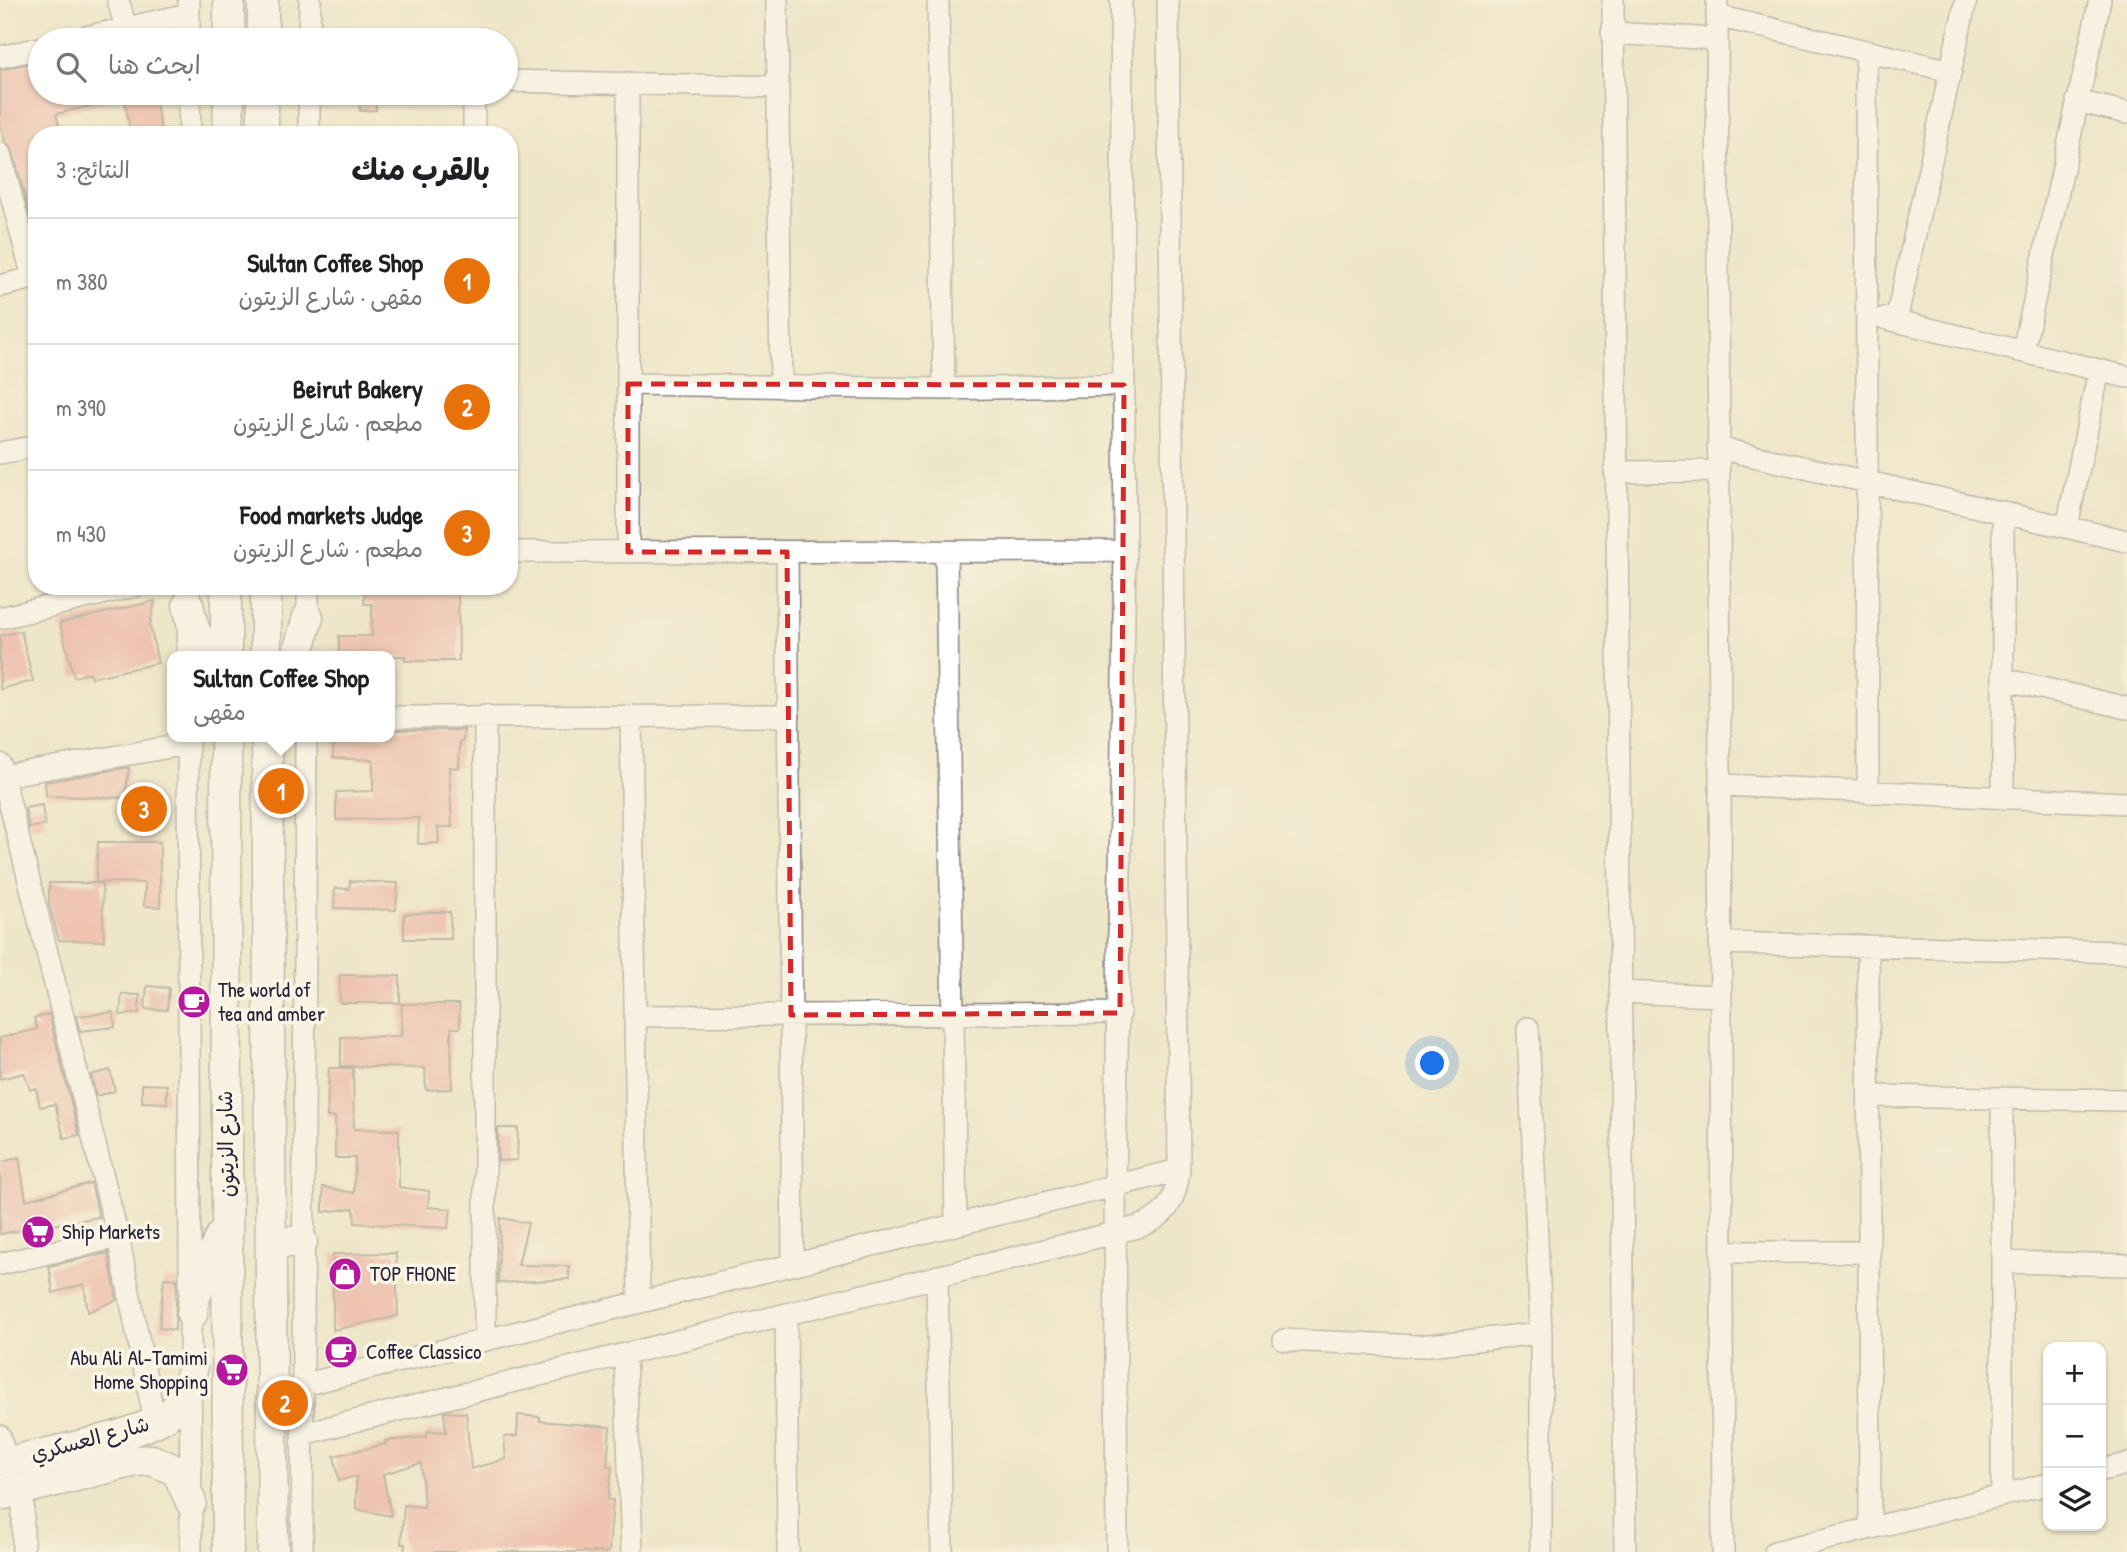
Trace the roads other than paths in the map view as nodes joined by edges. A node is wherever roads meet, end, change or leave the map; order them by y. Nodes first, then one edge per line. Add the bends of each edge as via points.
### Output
1 (118, 0) edge
2 (229, 0) edge
3 (262, 0) edge
4 (310, 0) edge
5 (777, 0) edge
6 (938, 0) edge
7 (1121, 0) edge
8 (1168, 0) edge
9 (1613, 0) edge
10 (1966, 0) edge
11 (2100, 0) edge
12 (189, 7) edge
13 (1717, 8) edge
14 (126, 28) joint
15 (189, 28) edge
16 (229, 28) edge
17 (263, 28) edge
18 (309, 28) edge
19 (1612, 33) junction
20 (1717, 39) junction
21 (28, 51) edge
22 (1866, 51) junction
23 (0, 57) edge
24 (1951, 71) junction
25 (518, 81) edge
26 (628, 83) junction
27 (778, 87) junction
28 (2077, 101) junction
29 (189, 105) edge
30 (229, 105) edge
31 (263, 105) edge
32 (309, 105) edge
33 (474, 105) edge
34 (2127, 113) edge
35 (190, 126) edge
36 (229, 126) edge
37 (263, 126) edge
38 (309, 126) edge
39 (474, 126) edge
40 (0, 154) edge
41 (28, 252) edge
42 (28, 279) edge
43 (0, 286) edge
44 (1867, 314) junction
45 (1896, 321) junction
46 (2023, 351) junction
47 (2099, 370) junction
48 (2127, 377) edge
49 (628, 384) junction
50 (1124, 385) junction
51 (781, 387) junction
52 (944, 389) junction
53 (28, 448) edge
54 (1718, 448) junction
55 (0, 453) edge
56 (1719, 471) junction
57 (1615, 472) junction
58 (1867, 481) junction
59 (2003, 512) junction
60 (2067, 527) junction
61 (2127, 541) edge
62 (1125, 551) junction
63 (518, 552) edge
64 (628, 552) junction
65 (788, 552) junction
66 (946, 553) junction
67 (97, 595) edge
68 (188, 595) edge
69 (226, 595) edge
70 (266, 595) edge
71 (308, 595) edge
72 (308, 617) junction
73 (0, 618) edge
74 (188, 651) edge
75 (205, 651) edge
76 (226, 651) edge
77 (266, 651) edge
78 (299, 651) edge
79 (307, 651) edge
80 (2003, 679) junction
81 (2127, 708) edge
82 (485, 715) junction
83 (631, 716) junction
84 (789, 716) junction
85 (395, 717) edge
86 (182, 742) edge
87 (188, 742) edge
88 (226, 742) edge
89 (268, 742) edge
90 (306, 742) edge
91 (1, 770) edge
92 (1720, 785) junction
93 (1868, 792) junction
94 (2003, 798) junction
95 (2127, 803) edge
96 (10, 857) edge
97 (267, 878) junction
98 (226, 882) junction
99 (1720, 943) junction
100 (1868, 946) junction
101 (2127, 952) edge
102 (224, 963) junction
103 (267, 965) junction
104 (1620, 992) junction
105 (1721, 996) junction
106 (953, 1013) junction
107 (1119, 1013) junction
108 (791, 1015) junction
109 (635, 1016) junction
110 (1528, 1028) dead end
111 (1869, 1096) junction
112 (2002, 1099) junction
113 (2127, 1100) edge
114 (1179, 1170) junction
115 (1115, 1185) junction
116 (227, 1202) junction
117 (956, 1224) junction
118 (1115, 1232) junction
119 (118, 1237) junction
120 (271, 1242) junction
121 (302, 1242) junction
122 (1722, 1252) junction
123 (1869, 1252) junction
124 (2002, 1262) junction
125 (0, 1264) edge
126 (793, 1264) junction
127 (2127, 1265) edge
128 (937, 1276) junction
129 (639, 1302) junction
130 (192, 1314) junction
131 (786, 1314) junction
132 (1541, 1333) junction
133 (485, 1340) junction
134 (1284, 1340) dead end
135 (625, 1354) junction
136 (192, 1370) junction
137 (302, 1385) junction
138 (156, 1422) junction
139 (126, 1433) junction
140 (302, 1434) junction
141 (2, 1454) edge
142 (128, 1463) junction
143 (2127, 1464) edge
144 (2106, 1470) edge
145 (2043, 1485) edge
146 (12, 1492) edge
147 (2002, 1495) junction
148 (191, 1502) junction
149 (1870, 1528) junction
150 (23, 1552) edge
151 (191, 1552) edge
152 (228, 1552) edge
153 (273, 1552) edge
154 (302, 1552) edge
155 (632, 1552) edge
156 (788, 1552) edge
157 (942, 1552) edge
158 (1116, 1552) edge
159 (1541, 1552) edge
160 (1625, 1552) edge
161 (1723, 1552) edge
162 (1775, 1552) edge

1 - 14 street
2 - 16 main road
3 - 17 main road
4 - 18 street
5 - 27 street
6 - 52 street
7 - 50 street
8 - 114 street
9 - 19 street
10 - 24 street
11 - 28 street
12 - 14 street
12 - 15 street
13 - 20 street
13 - 22 street
19 - 20 street
19 - 57 street
20 - 54 street
21 - 23 street
22 - 24 street
22 - 44 street
24 - 45 street
25 - 26 street
26 - 27 street
26 - 49 street
27 - 51 street
28 - 34 street
28 - 46 street
29 - 35 street
30 - 36 main road
31 - 37 main road
32 - 38 street
33 - 39 street
40 - 41 street
42 - 43 street
44 - 45 street
44 - 58 street
45 - 46 street
46 - 47 street
47 - 48 street
47 - 60 street
49 - 51 street
49 - 64 street
50 - 52 street
50 - 62 street
51 - 52 street
53 - 55 street
54 - 56 street
54 - 58 street
56 - 57 street
56 - 92 street
57 - 104 street
58 - 59 street
58 - 93 street
59 - 60 street
59 - 80 street
60 - 61 street
62 - 66 street
62 - 107 street
63 - 64 street
64 - 65 street
65 - 66 street
65 - 84 street
66 - 106 street
67 - 73 street
68 - 74 street
68 - 75 main road via 193,626
69 - 76 main road
70 - 77 main road
71 - 72 street
72 - 78 main road
72 - 79 street
80 - 81 street
80 - 94 street
82 - 83 street
82 - 85 street
82 - 133 street
83 - 84 street
83 - 109 street
84 - 108 street
86 - 91 street
87 - 130 street
88 - 98 main road, شارع الزيتون
89 - 97 main road, شارع الزيتون
90 - 121 street
91 - 96 street
92 - 93 street
92 - 99 street
93 - 94 street
94 - 95 street
96 - 119 street
97 - 98 main road via 253,892 243,893
97 - 103 main road, شارع الزيتون
98 - 102 main road, شارع الزيتون
99 - 100 street
99 - 105 street
100 - 101 street
100 - 111 street
102 - 103 main road via 232,955 251,951
102 - 116 main road, شارع الزيتون
103 - 120 main road, شارع الزيتون
104 - 105 street
104 - 160 street
105 - 122 street
106 - 107 street
106 - 108 street
106 - 117 street
107 - 115 street
108 - 109 street
108 - 126 street
109 - 129 street
110 - 132 street
111 - 112 street
111 - 123 street
112 - 113 street
112 - 124 street
114 - 115 street
114 - 118 street via 1171,1206 1153,1222
115 - 117 street
115 - 118 street
116 - 130 main road via 216,1250
116 - 152 main road, شارع الزيتون
117 - 126 street
118 - 128 street
118 - 158 street
119 - 125 street
119 - 138 street
120 - 121 main road
120 - 153 main road, شارع الزيتون
121 - 137 street
122 - 123 street
122 - 161 street
123 - 149 street
124 - 127 street
124 - 147 street
126 - 129 street
128 - 131 street
128 - 157 street
129 - 133 street
130 - 136 street
131 - 135 street
131 - 156 street
132 - 134 street via 1419,1346
132 - 159 street
133 - 137 street
135 - 140 street
135 - 155 street
136 - 138 main road, شارع العسكري via 183,1399
136 - 148 street
137 - 140 street
138 - 139 main road, شارع العسكري
139 - 141 main road, شارع العسكري
139 - 142 main road via 145,1435 149,1446 142,1458
140 - 154 street
142 - 146 main road, شارع العسكري
142 - 148 main road, شارع العسكري via 166,1463 177,1471
143 - 144 street
145 - 147 street
146 - 150 street
147 - 149 street
148 - 151 street
149 - 162 street

